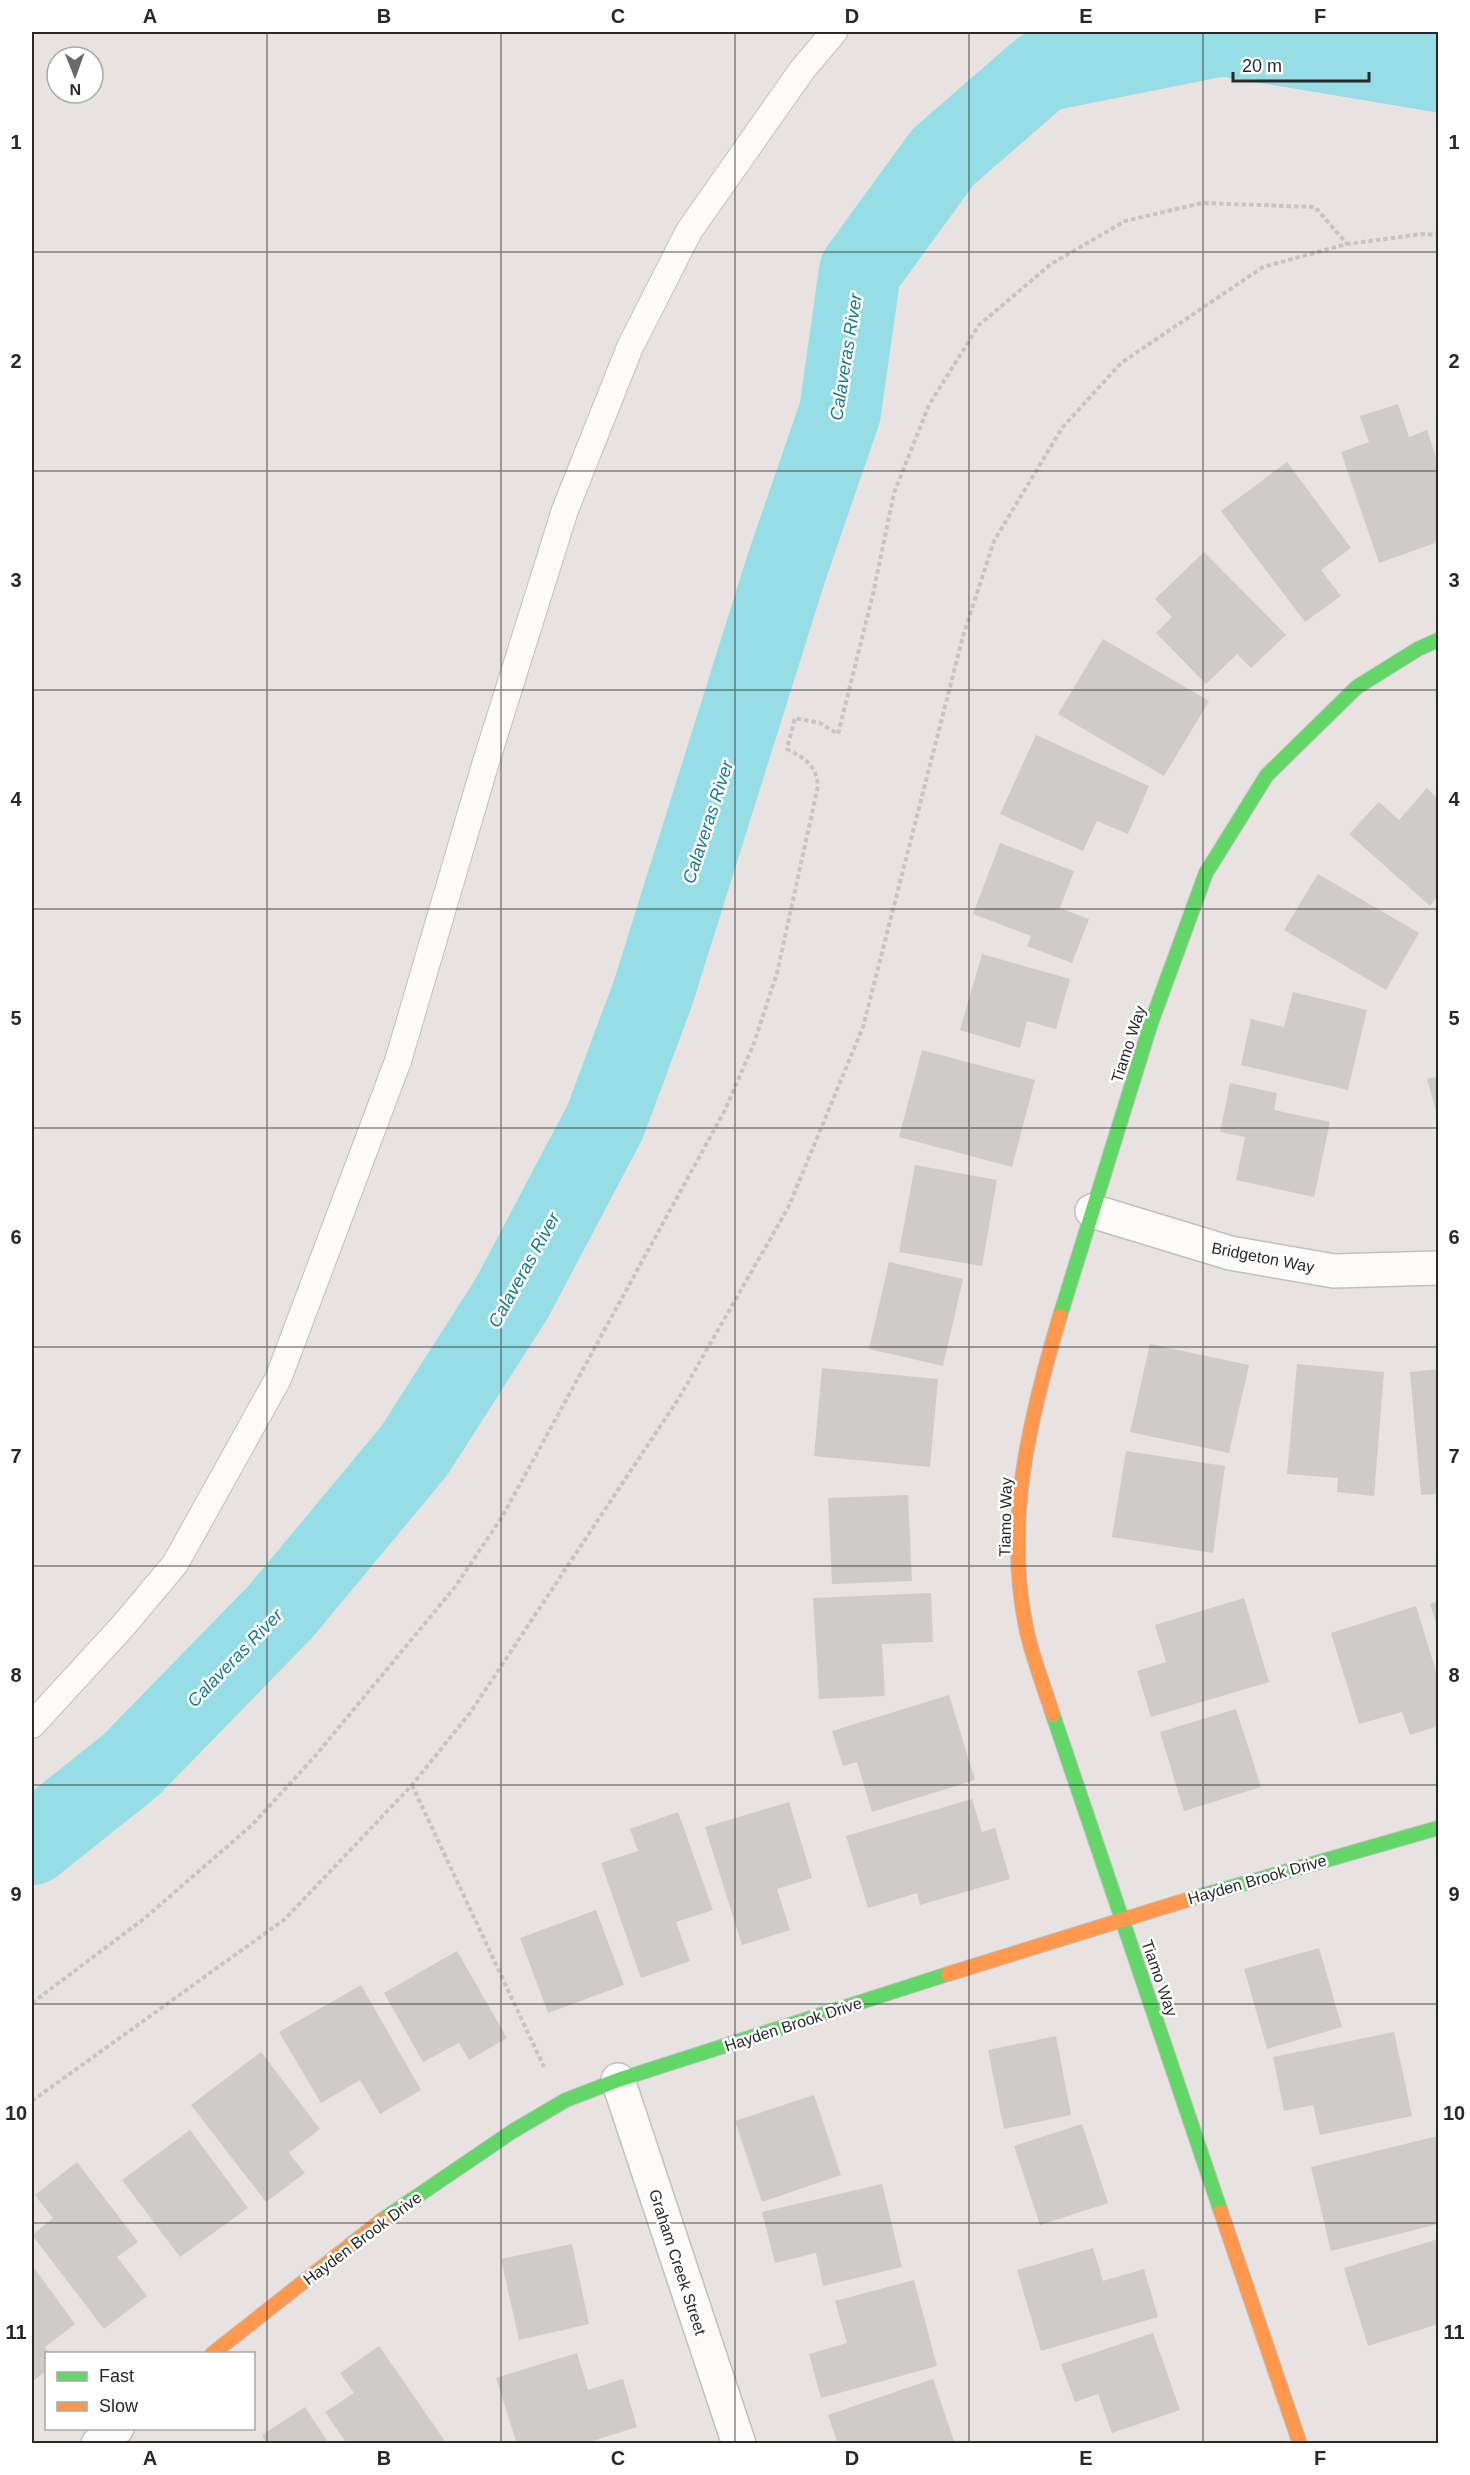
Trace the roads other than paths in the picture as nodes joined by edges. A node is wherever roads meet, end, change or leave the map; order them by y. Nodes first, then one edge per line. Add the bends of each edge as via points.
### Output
1 (834, 32) edge
2 (1438, 640) edge
3 (1092, 1211) junction
4 (1438, 1268) edge
5 (32, 1725) edge
6 (1438, 1828) edge
7 (1122, 1918) junction
8 (618, 2080) junction
9 (215, 2352) edge
10 (115, 2430) edge
11 (98, 2444) edge
12 (739, 2444) edge
13 (1300, 2444) edge

1 - 5 lane via 802,70 689,231 630,347 566,510 485,765 398,1061 278,1379 175,1564
2 - 3 street, Tiamo Way via 1357,687 1267,774 1206,873 1151,1023
3 - 4 street, Bridgeton Way via 1230,1253 1334,1271
3 - 7 street, Tiamo Way via 1041,1380 1020,1480 1018,1550 1026,1627 1063,1749
6 - 7 street, Hayden Brook Drive
7 - 8 street, Hayden Brook Drive
7 - 13 street, Tiamo Way
8 - 9 street, Hayden Brook Drive via 560,2103 465,2163 357,2240
8 - 12 street, Graham Creek Street
10 - 11 street

